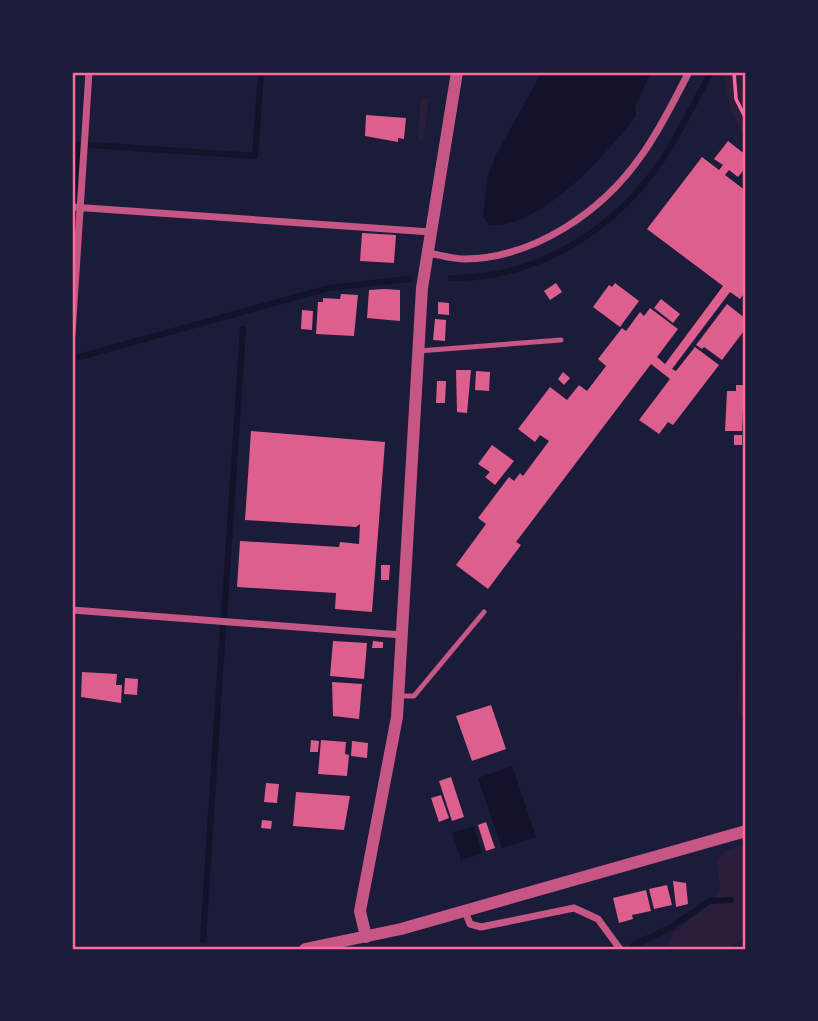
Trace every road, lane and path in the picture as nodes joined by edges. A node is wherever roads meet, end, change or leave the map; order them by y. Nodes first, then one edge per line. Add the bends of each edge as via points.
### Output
1 (89, 72) edge
2 (457, 72) edge
3 (689, 72) edge
4 (734, 72) edge
5 (746, 118) edge
6 (76, 207) edge
7 (431, 232) junction
8 (428, 253) junction
9 (72, 334) edge
10 (561, 340) dead end
11 (418, 351) junction
12 (72, 610) edge
13 (484, 612) dead end
14 (402, 635) junction
15 (399, 696) junction
16 (746, 831) edge
17 (465, 911) junction
18 (366, 937) junction
19 (305, 949) edge
20 (620, 949) edge

1 - 6 street
2 - 7 street
3 - 8 street via 640,157 602,200 579,218 526,247 495,256 463,259
4 - 5 path via 736,99
6 - 7 street
6 - 9 street
7 - 8 street
8 - 11 street
10 - 11 lane
11 - 14 street
12 - 14 street
13 - 15 lane via 414,696
14 - 15 street
15 - 18 street via 360,911
16 - 17 street
17 - 18 street
17 - 20 street via 470,924 481,927 575,908 598,919
18 - 19 street

